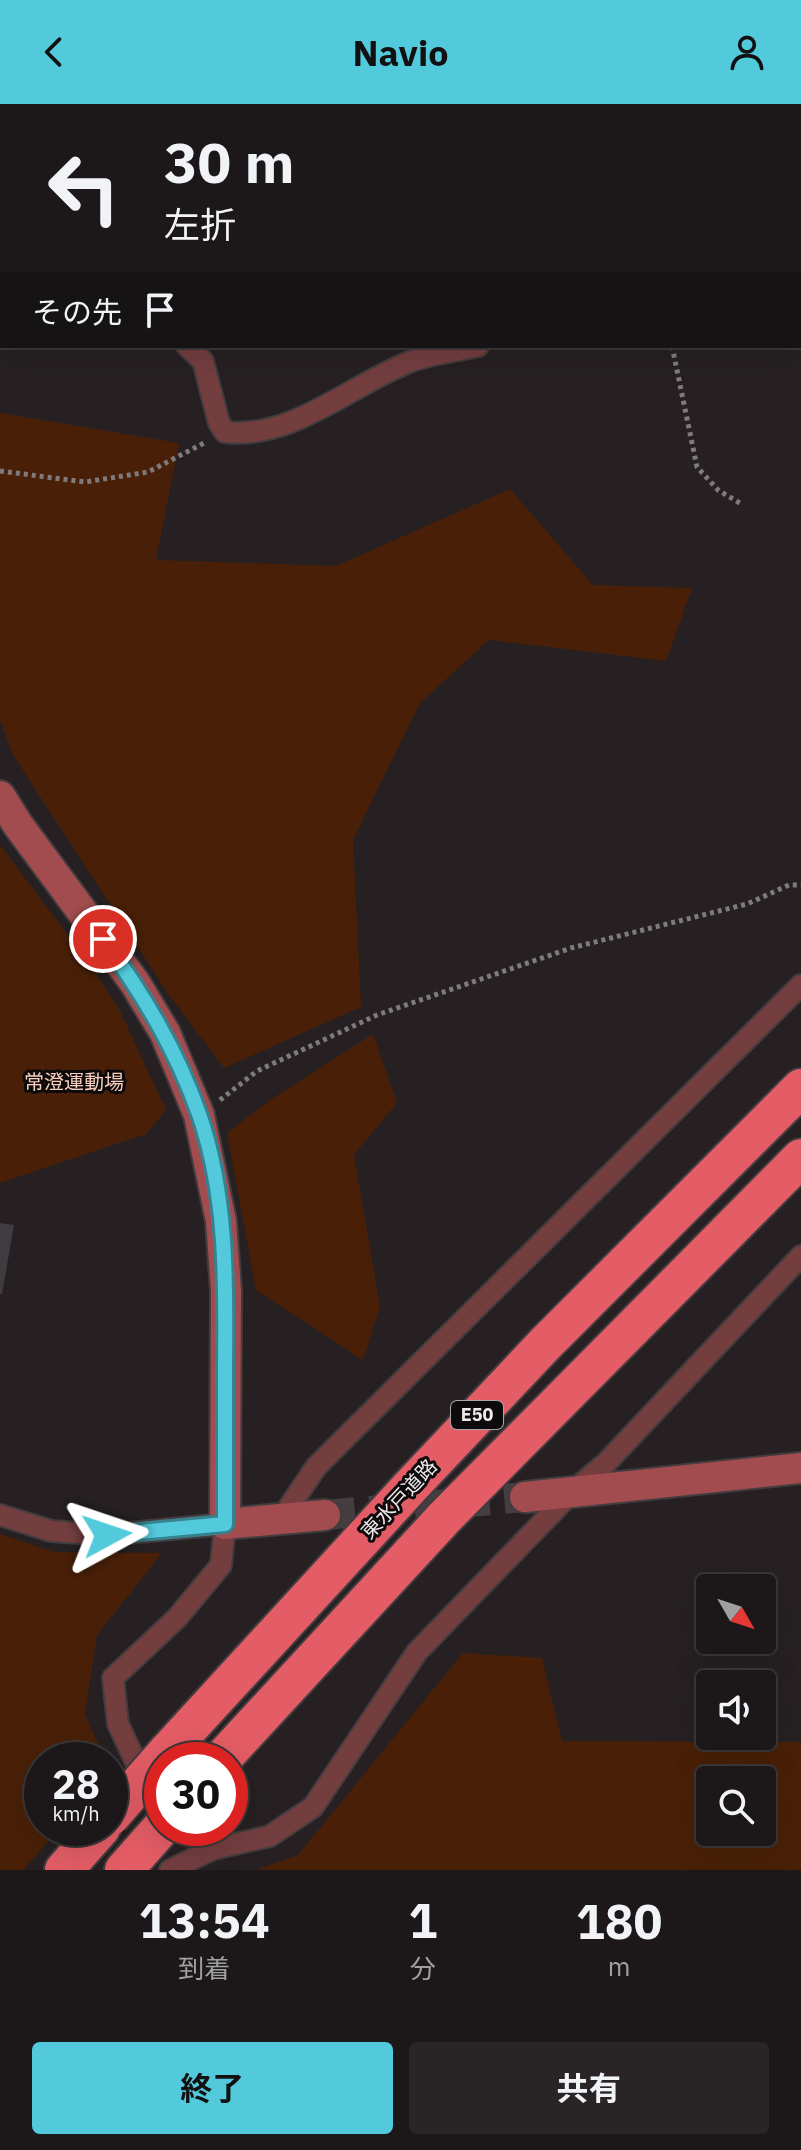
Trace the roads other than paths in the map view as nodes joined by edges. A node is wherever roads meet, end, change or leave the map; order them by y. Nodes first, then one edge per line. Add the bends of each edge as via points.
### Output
1 (189, 348) edge
2 (469, 348) edge
3 (0, 796) edge
4 (801, 985) edge
5 (801, 1088) edge
6 (801, 1158) edge
7 (801, 1256) edge
8 (801, 1468) edge
9 (572, 1492) junction
10 (525, 1497) tunnel mouth
11 (0, 1515) edge
12 (325, 1515) tunnel mouth
13 (281, 1519) junction
14 (225, 1524) junction
15 (238, 1742) edge
16 (144, 1780) edge
17 (128, 1796) edge
18 (85, 1846) edge
19 (145, 1846) edge
20 (209, 1846) edge
21 (213, 1849) junction
22 (64, 1870) edge
23 (124, 1870) edge
24 (170, 1870) edge

1 - 2 street via 203,361 214,411 225,432 242,434 294,420 413,361
3 - 14 street via 135,983 165,1033 199,1115 221,1221 225,1277
4 - 13 street via 316,1467
5 - 17 highway, 東水戸道路 / E50, bridge via 545,1344
6 - 15 highway, E50 via 444,1518
7 - 9 street via 606,1463
8 - 9 street
9 - 10 street
9 - 21 street via 417,1652 313,1807 270,1836
11 - 14 street via 51,1531 107,1535
12 - 13 street
13 - 14 street
14 - 16 street via 221,1565 177,1618 113,1678 118,1724
18 - 22 highway
19 - 23 highway
20 - 21 street
21 - 24 street

